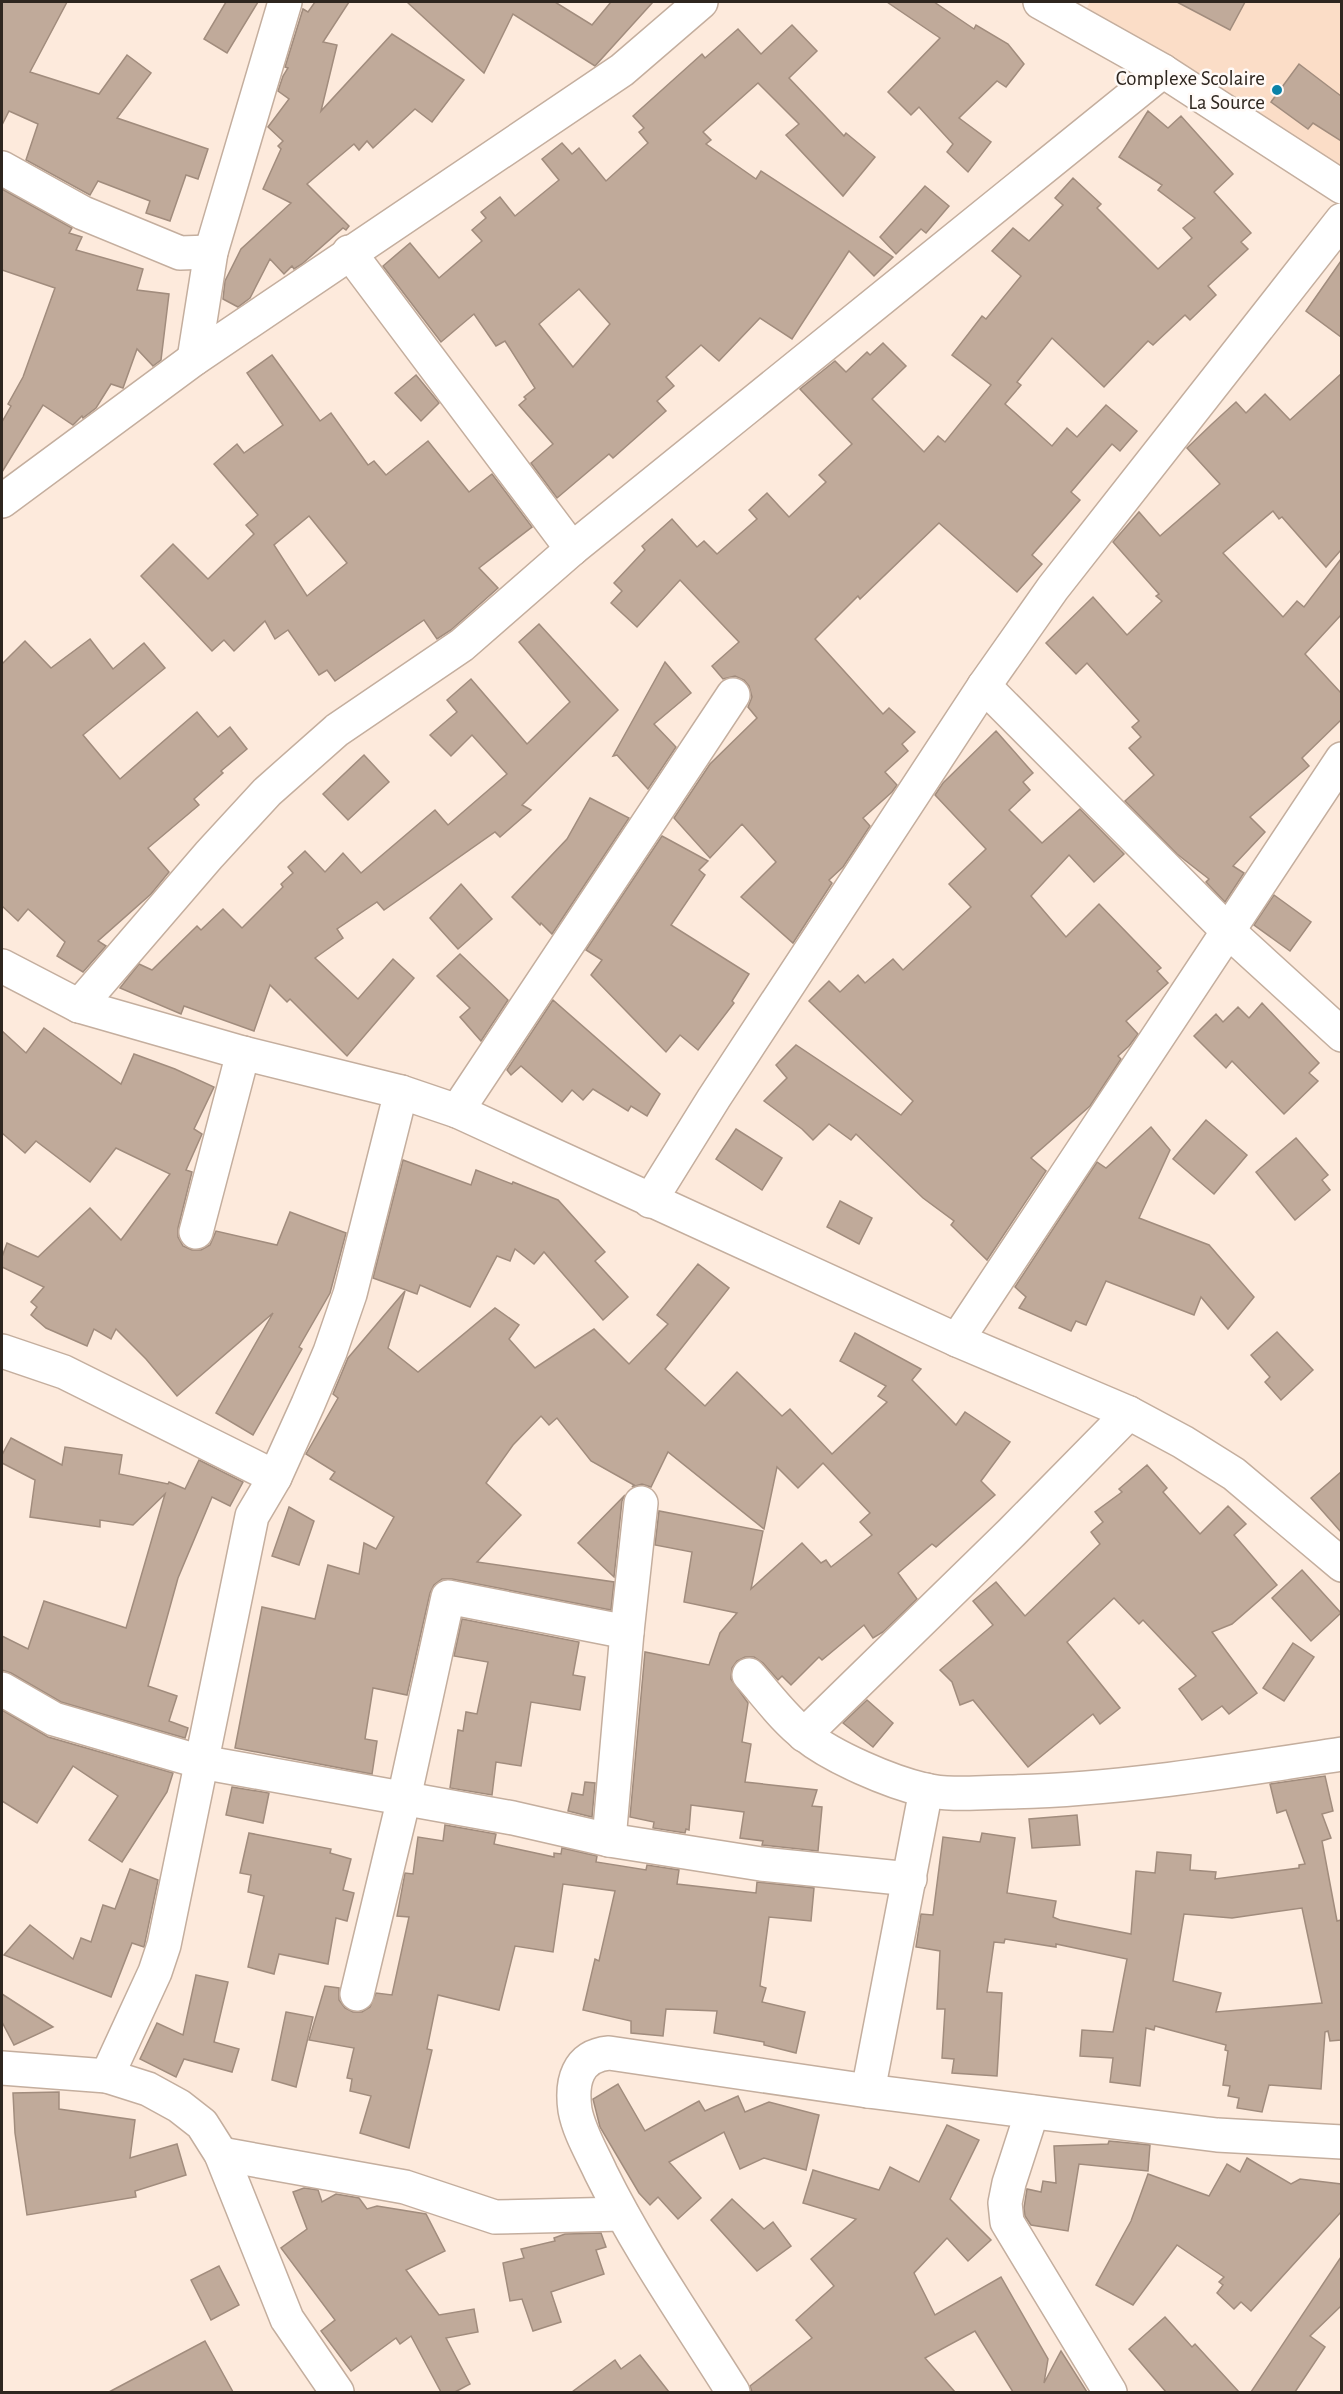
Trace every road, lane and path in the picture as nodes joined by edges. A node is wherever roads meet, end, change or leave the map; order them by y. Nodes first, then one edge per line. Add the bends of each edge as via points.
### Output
1 (285, 2) edge
2 (702, 2) edge
3 (1040, 2) edge
4 (1163, 70) junction
5 (2, 168) edge
6 (1341, 187) edge
7 (1341, 220) edge
8 (211, 252) junction
9 (349, 252) junction
10 (194, 358) junction
11 (2, 501) edge
12 (572, 549) junction
13 (984, 686) junction
14 (733, 695) dead end
15 (1341, 759) edge
16 (1227, 931) junction
17 (2, 966) edge
18 (79, 1006) junction
19 (1341, 1035) edge
20 (243, 1053) junction
21 (401, 1092) junction
22 (457, 1111) junction
23 (650, 1201) junction
24 (196, 1232) dead end
25 (957, 1340) junction
26 (2, 1351) edge
27 (1129, 1413) junction
28 (275, 1477) junction
29 (641, 1503) dead end
30 (1341, 1565) edge
31 (627, 1632) junction
32 (749, 1675) dead end
33 (2, 1689) edge
34 (804, 1735) junction
35 (1341, 1754) edge
36 (201, 1762) junction
37 (926, 1790) junction
38 (404, 1798) junction
39 (609, 1840) junction
40 (910, 1879) junction
41 (357, 1994) dead end
42 (2, 2068) edge
43 (107, 2076) junction
44 (868, 2091) junction
45 (1032, 2112) junction
46 (1341, 2142) edge
47 (221, 2154) junction
48 (622, 2214) junction
49 (337, 2392) edge
50 (733, 2392) edge
51 (1110, 2392) edge

1 - 8 street
2 - 9 street via 622,70
3 - 4 street
4 - 6 street
4 - 12 street
5 - 8 street via 83,213 158,244 180,252
7 - 13 street via 1053,588
8 - 10 street
9 - 10 street
9 - 12 street
10 - 11 street
12 - 18 street via 462,645 337,730 267,792
13 - 16 street
13 - 23 street
14 - 22 street
15 - 16 street
16 - 19 street
16 - 25 street
17 - 18 street
18 - 20 street
20 - 21 street
20 - 24 street
21 - 22 street
21 - 28 street via 350,1294 330,1352
22 - 23 street
23 - 25 street
25 - 27 street
26 - 28 street via 64,1372
27 - 30 street via 1234,1474
27 - 34 street
28 - 36 street via 252,1516
29 - 31 street
31 - 38 street via 448,1597
31 - 39 street
32 - 34 street
33 - 36 street via 54,1719
34 - 37 street via 882,1775
35 - 37 street via 1053,1791
36 - 38 street
36 - 43 street via 164,1945
37 - 40 street
38 - 39 street
38 - 41 street
39 - 40 street via 761,1864
40 - 44 street
42 - 43 street
43 - 47 street via 179,2106 202,2124
44 - 45 street
44 - 48 street via 596,2054 578,2071 575,2111 584,2139
45 - 46 street via 1217,2135
45 - 51 street via 1009,2183 1007,2222
47 - 48 street via 405,2187 495,2217
47 - 49 street via 287,2319
48 - 50 street

